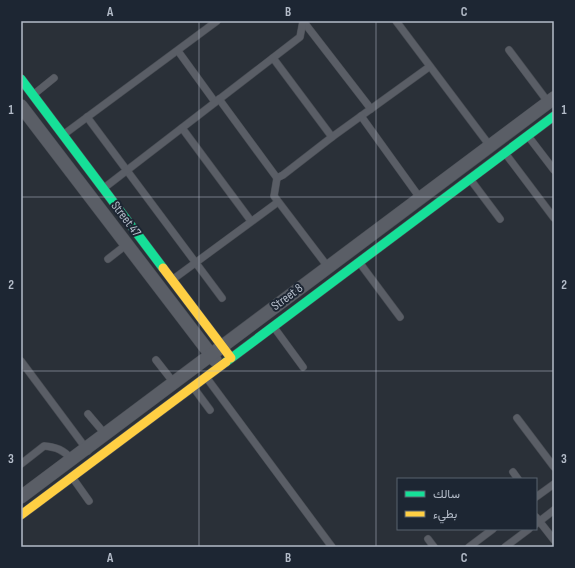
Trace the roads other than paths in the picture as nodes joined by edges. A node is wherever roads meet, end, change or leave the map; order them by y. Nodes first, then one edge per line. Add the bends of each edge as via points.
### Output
1 (217, 21) edge
2 (303, 21) edge
3 (396, 21) edge
4 (509, 50) dead end
5 (178, 51) junction
6 (273, 58) junction
7 (429, 67) junction
8 (54, 78) dead end
9 (21, 79) edge
10 (33, 95) junction
11 (551, 100) edge
12 (217, 101) junction
13 (21, 106) edge
14 (371, 109) junction
15 (360, 116) junction
16 (554, 116) edge
17 (87, 118) junction
18 (182, 128) junction
19 (63, 135) junction
20 (528, 136) junction
21 (332, 137) junction
22 (490, 146) junction
23 (505, 153) junction
24 (127, 170) junction
25 (554, 170) edge
26 (277, 178) junction
27 (470, 179) junction
28 (103, 189) junction
29 (420, 198) junction
30 (278, 202) junction
31 (554, 218) edge
32 (500, 219) dead end
33 (251, 221) junction
34 (126, 245) junction
35 (108, 259) dead end
36 (195, 262) junction
37 (359, 262) junction
38 (328, 267) junction
39 (172, 280) junction
40 (222, 298) dead end
41 (400, 317) dead end
42 (273, 326) junction
43 (222, 347) junction
44 (211, 355) junction
45 (231, 358) junction
46 (156, 360) dead end
47 (21, 361) edge
48 (220, 366) junction
49 (303, 367) dead end
50 (205, 377) junction
51 (174, 383) junction
52 (193, 387) junction
53 (210, 410) dead end
54 (88, 414) dead end
55 (517, 418) dead end
56 (105, 434) junction
57 (86, 448) junction
58 (71, 459) junction
59 (95, 460) junction
60 (21, 464) edge
61 (554, 466) edge
62 (513, 472) dead end
63 (72, 477) junction
64 (517, 478) edge
65 (554, 484) edge
66 (537, 496) edge
67 (21, 497) edge
68 (89, 501) dead end
69 (554, 510) edge
70 (21, 515) edge
71 (537, 521) edge
72 (492, 530) edge
73 (528, 530) edge
74 (428, 539) dead end
75 (554, 540) edge
76 (332, 547) edge
77 (434, 547) edge
78 (469, 547) edge
79 (505, 547) edge

1 - 5 lane
2 - 6 lane via 300,37
2 - 14 lane
3 - 7 lane
4 - 11 lane
5 - 12 lane
5 - 17 lane
6 - 12 lane
6 - 21 lane
7 - 14 lane
7 - 22 lane
8 - 10 lane
9 - 10 street, Street 47
10 - 19 street, Street 47
11 - 22 street, Street 8
12 - 18 lane
12 - 26 lane
13 - 34 street, Street 47
14 - 15 lane
15 - 21 lane
15 - 29 lane
16 - 20 street, Street 8
17 - 19 lane
17 - 24 lane
18 - 24 lane
18 - 33 lane
19 - 28 street, Street 47
20 - 23 street, Street 8
20 - 25 lane
21 - 26 lane
22 - 29 street, Street 8
23 - 27 street, Street 8
23 - 31 lane
24 - 28 lane
24 - 36 lane
26 - 30 lane via 274,196
27 - 32 lane
27 - 37 street, Street 8
28 - 39 street, Street 47
29 - 38 street, Street 8
30 - 33 lane
30 - 38 lane
33 - 36 lane
34 - 35 lane
34 - 44 street, Street 47
36 - 39 lane
36 - 40 lane
37 - 41 lane
37 - 42 street, Street 8
38 - 43 street, Street 8
39 - 43 street, Street 47
42 - 45 street, Street 8
42 - 49 lane
43 - 44 street, Street 8
43 - 45 street, Street 47
44 - 48 street, Street 47
44 - 51 street, Street 8
45 - 48 street, Street 8
46 - 51 lane
47 - 57 lane
48 - 50 street, Street 8
50 - 52 street, Street 8
50 - 76 lane
51 - 56 street, Street 8
52 - 53 lane
52 - 59 street, Street 8
54 - 56 lane
55 - 61 lane
56 - 57 street, Street 8
57 - 58 street, Street 8
57 - 59 lane
58 - 60 lane via 60,449 44,446
58 - 67 street, Street 8
59 - 63 street, Street 8
62 - 64 lane
63 - 68 lane
63 - 70 street, Street 8
65 - 66 lane
69 - 71 lane
71 - 75 lane
72 - 78 lane
73 - 79 lane
74 - 77 lane

